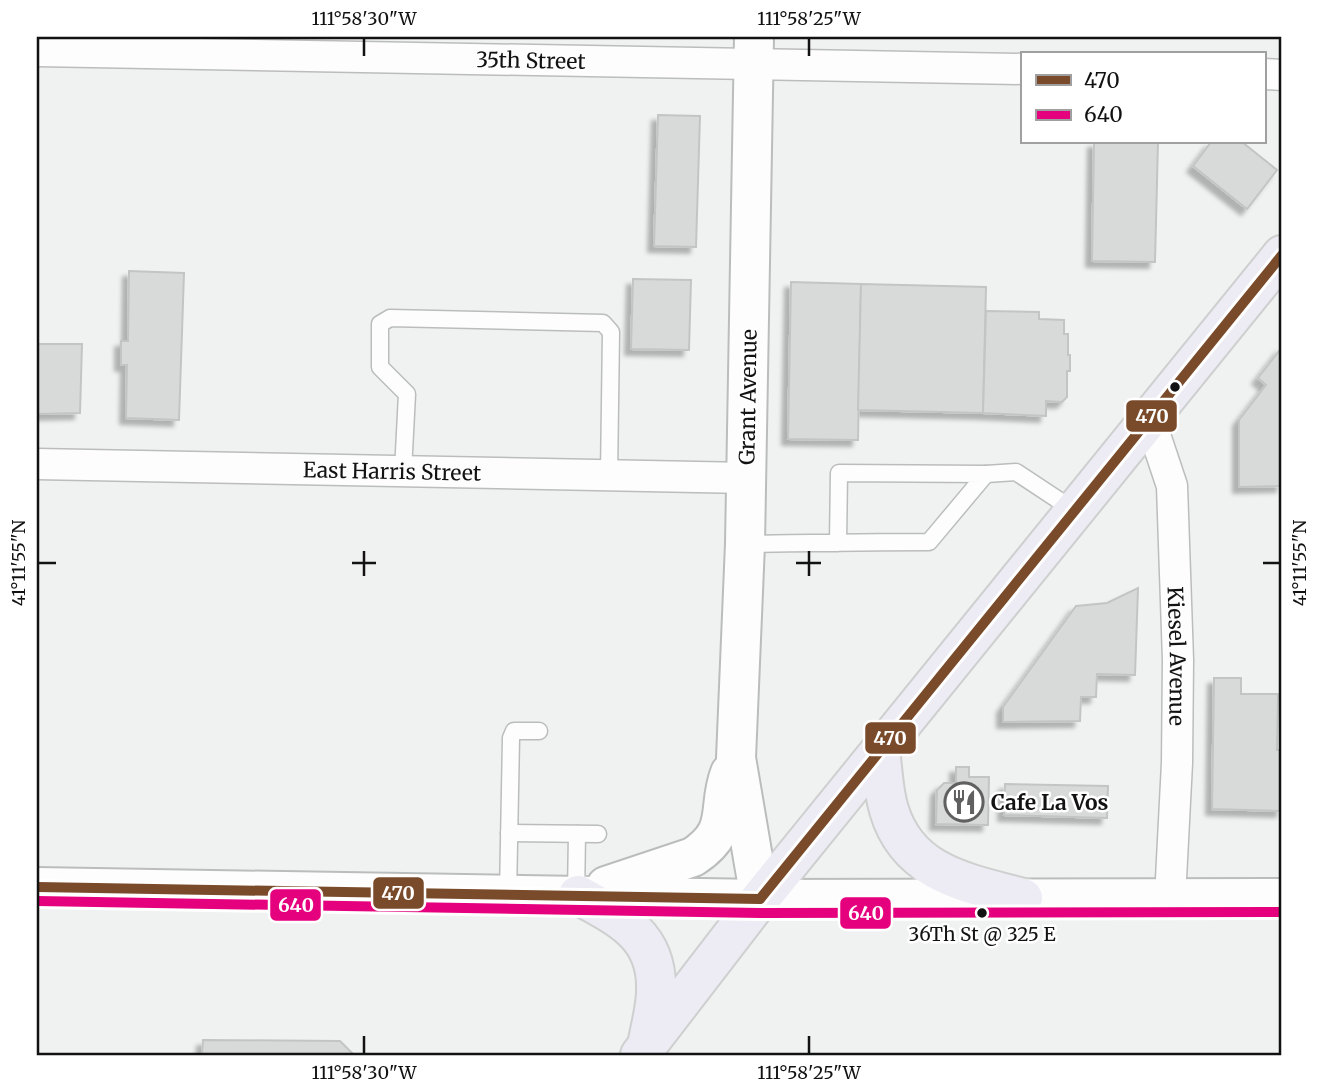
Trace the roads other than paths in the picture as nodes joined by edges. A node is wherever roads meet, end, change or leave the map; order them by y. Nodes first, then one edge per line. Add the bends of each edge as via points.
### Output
1 (753, 50) edge
2 (37, 51) edge
3 (1021, 69) edge
4 (1282, 254) edge
5 (1149, 417) junction
6 (37, 464) edge
7 (403, 471) junction
8 (986, 474) junction
9 (609, 475) junction
10 (747, 478) junction
11 (1075, 511) junction
12 (838, 543) junction
13 (745, 544) junction
14 (539, 730) dead end
15 (880, 751) junction
16 (736, 758) junction
17 (509, 833) junction
18 (577, 834) junction
19 (598, 834) dead end
20 (37, 887) edge
21 (508, 895) junction
22 (577, 895) junction
23 (1023, 898) junction
24 (1170, 898) junction
25 (1282, 898) edge
26 (760, 899) junction
27 (643, 1051) edge

1 - 2 street, 35th Street
1 - 3 street, 35th Street
1 - 10 main road, Grant Avenue
4 - 5 main road
5 - 11 main road
5 - 24 street, Kiesel Avenue via 1172,486 1178,660
6 - 7 street, East Harris Street
7 - 9 street, East Harris Street
7 - 9 lane via 407,394 380,367 380,324 390,318 603,323 611,332
8 - 11 lane via 1016,472
8 - 12 lane via 929,542
8 - 12 lane via 839,473
9 - 10 street, East Harris Street
10 - 13 main road, Grant Avenue
11 - 15 main road
12 - 13 lane
13 - 16 main road, Grant Avenue
14 - 17 lane via 514,730 511,738
15 - 23 main road via 889,812 915,854 945,875
15 - 26 main road
16 - 22 main road via 727,780 721,825 702,851
16 - 26 main road
17 - 18 lane
17 - 21 lane
18 - 19 lane
18 - 22 lane
20 - 21 main road
21 - 22 main road
22 - 26 main road
22 - 27 main road via 632,928 652,957 657,988
23 - 24 main road
23 - 26 main road
24 - 25 main road
26 - 27 main road

